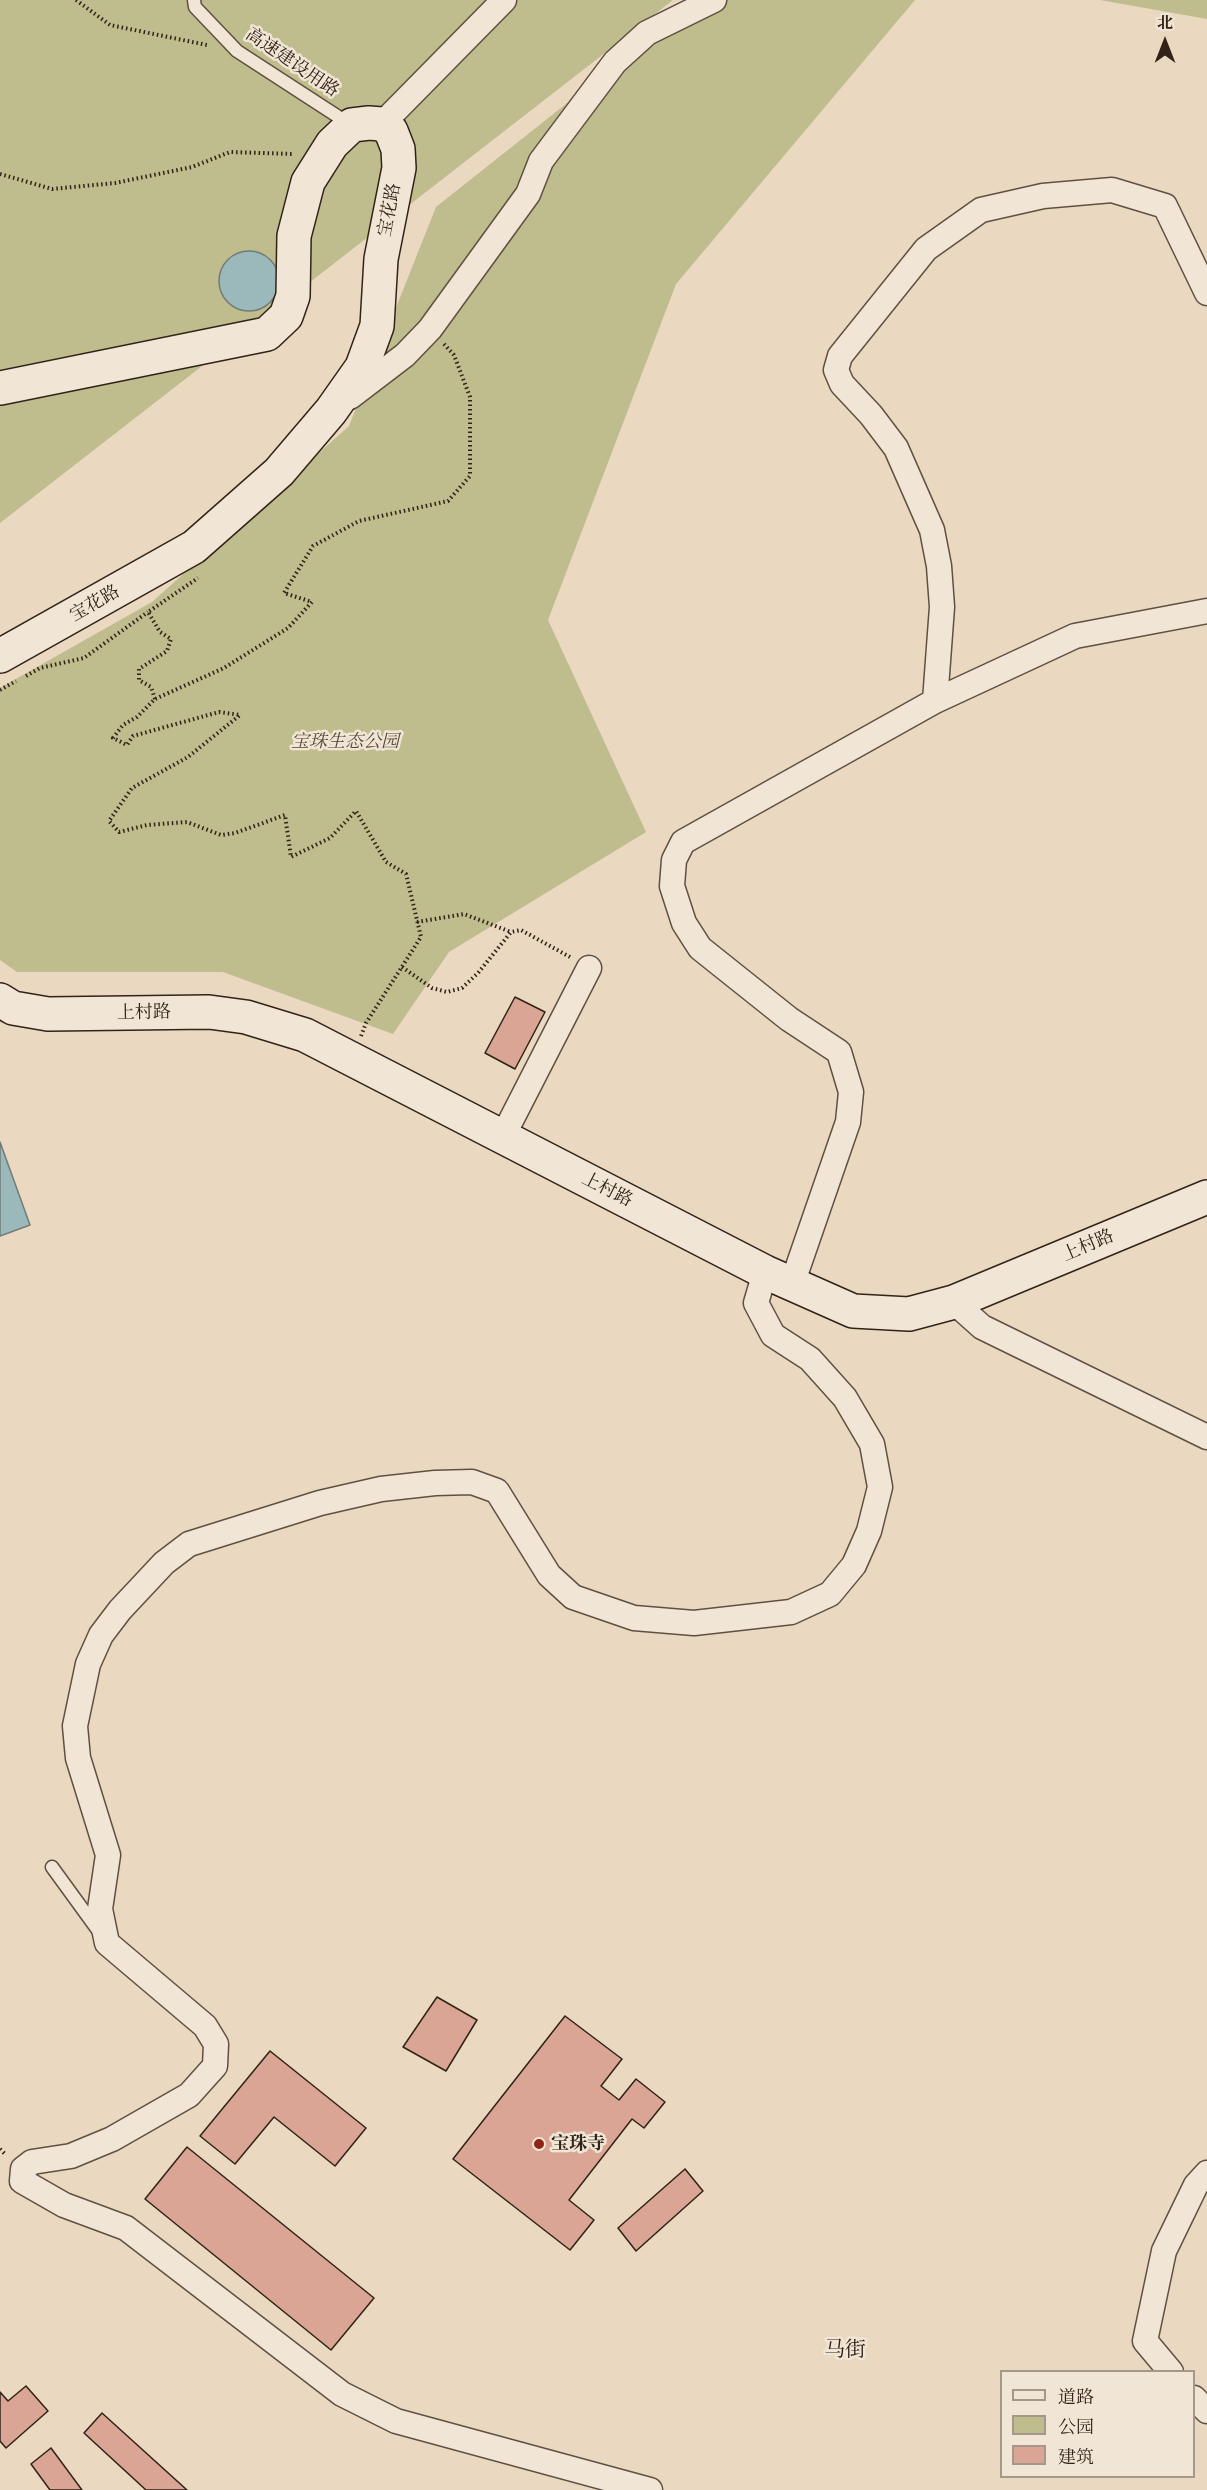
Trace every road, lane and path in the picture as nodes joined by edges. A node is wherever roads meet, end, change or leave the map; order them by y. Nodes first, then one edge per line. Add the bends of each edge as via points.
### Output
1 (76, 0) edge
2 (194, 0) edge
3 (504, 0) edge
4 (714, 0) edge
5 (237, 51) junction
6 (367, 125) junction
7 (318, 166) junction
8 (0, 174) edge
9 (1207, 293) edge
10 (430, 329) junction
11 (0, 388) edge
12 (331, 411) junction
13 (201, 575) dead end
14 (148, 612) junction
15 (1207, 612) edge
16 (0, 656) edge
17 (0, 690) edge
18 (155, 699) junction
19 (935, 701) junction
20 (417, 922) junction
21 (511, 932) junction
22 (402, 967) junction
23 (589, 968) joint
24 (0, 1000) edge
25 (351, 1059) junction
26 (503, 1136) junction
27 (1207, 1197) edge
28 (778, 1278) junction
29 (954, 1302) junction
30 (1207, 1437) edge
31 (52, 1867) dead end
32 (107, 1943) junction
33 (1207, 2173) edge
34 (1169, 2370) edge
35 (1195, 2399) edge
36 (1207, 2411) edge
37 (650, 2490) edge

1 - 5 path via 110,25
2 - 5 lane, 高速建设用路 via 195,7
3 - 6 street
4 - 10 street via 647,33 615,62 541,161 528,194
5 - 6 lane, 高速建设用路
6 - 7 street via 332,144
6 - 12 street, 宝花路 via 391,131 398,149 399,168 381,259 377,326 362,367
7 - 8 path via 304,154 230,152 192,167 115,183 52,189
7 - 11 street via 308,182 294,236 293,296 286,316 267,334
9 - 19 street via 1165,206 1112,190 1043,196 981,210 926,249 840,356 836,370 842,384 896,448 932,530 942,607
10 - 12 street via 405,355
10 - 18 path via 454,355 470,397 470,476 448,501 359,521 313,546 284,593 312,602 288,628 224,668
12 - 16 street, 宝花路 via 279,472 194,547
13 - 14 path
14 - 17 path via 84,658 40,668
14 - 18 path via 160,632 171,639 167,651 139,669 140,680 151,687
15 - 19 street via 1075,636
18 - 20 path via 113,738 127,745 133,736 219,712 240,715 188,757 132,788 109,821 119,832 186,822 221,835 285,815 291,857 330,838 356,811 386,862 406,874
19 - 28 street via 683,842 674,860 672,886 684,923 700,948 789,1019 839,1052 852,1092 848,1122
20 - 21 path via 464,914
20 - 22 path via 421,937
21 - 22 path via 462,988 447,992 432,988
21 - 23 path via 521,930
22 - 25 path via 366,1023
23 - 26 street
24 - 25 street, 上村路 via 13,1008 48,1014 209,1012 246,1017 305,1035
25 - 26 street, 上村路
26 - 28 street, 上村路
27 - 29 street, 上村路
28 - 29 street, 上村路 via 853,1311 909,1314
28 - 32 street via 756,1303 773,1335 810,1359 844,1398 872,1444 880,1487 855,1565 830,1594 790,1612 694,1623 634,1618 573,1597 549,1575 497,1491 472,1482 381,1489 320,1503 189,1544 164,1563 101,1635 87,1664 80,1695 75,1726 78,1758 108,1855 100,1909
29 - 30 street via 982,1327
31 - 32 lane
32 - 37 street via 205,2026 216,2044 215,2066 189,2095 112,2139 71,2156 32,2162 23,2169 22,2181 64,2205 126,2228 351,2399 396,2421
33 - 34 street via 1196,2185 1164,2251 1145,2341
35 - 36 street

